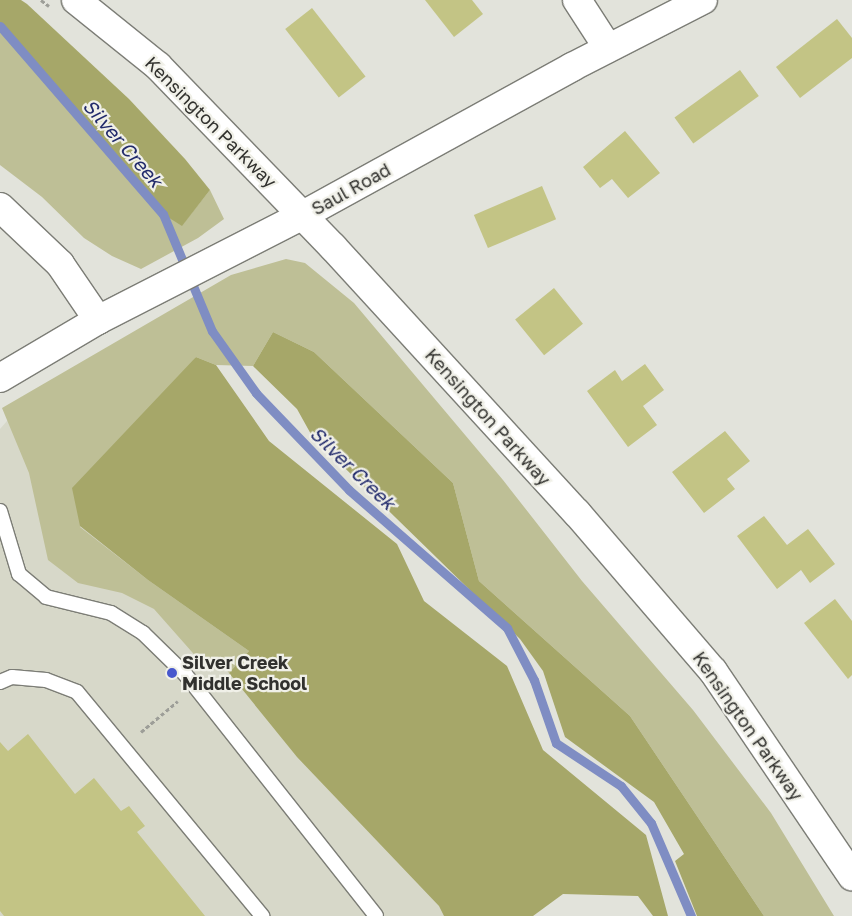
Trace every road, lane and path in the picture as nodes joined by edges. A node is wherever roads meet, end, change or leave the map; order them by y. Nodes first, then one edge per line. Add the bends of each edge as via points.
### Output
1 (76, 0) edge
2 (578, 0) edge
3 (704, 0) edge
4 (608, 48) junction
5 (0, 207) edge
6 (303, 215) junction
7 (98, 320) junction
8 (0, 378) edge
9 (0, 511) edge
10 (0, 682) edge
11 (181, 698) dead end
12 (140, 732) dead end
13 (852, 876) edge
14 (262, 916) edge
15 (376, 916) edge

1 - 6 street, Kensington Parkway via 158,66
2 - 4 street
3 - 4 street, Saul Road
4 - 6 street, Saul Road
5 - 7 street via 60,264
6 - 7 street, Saul Road
6 - 13 street, Kensington Parkway via 576,513 713,671
7 - 8 street, Saul Road
9 - 15 lane via 19,574 46,597 111,613 143,633 185,674
10 - 14 lane via 12,677 46,680 77,692
11 - 12 path

